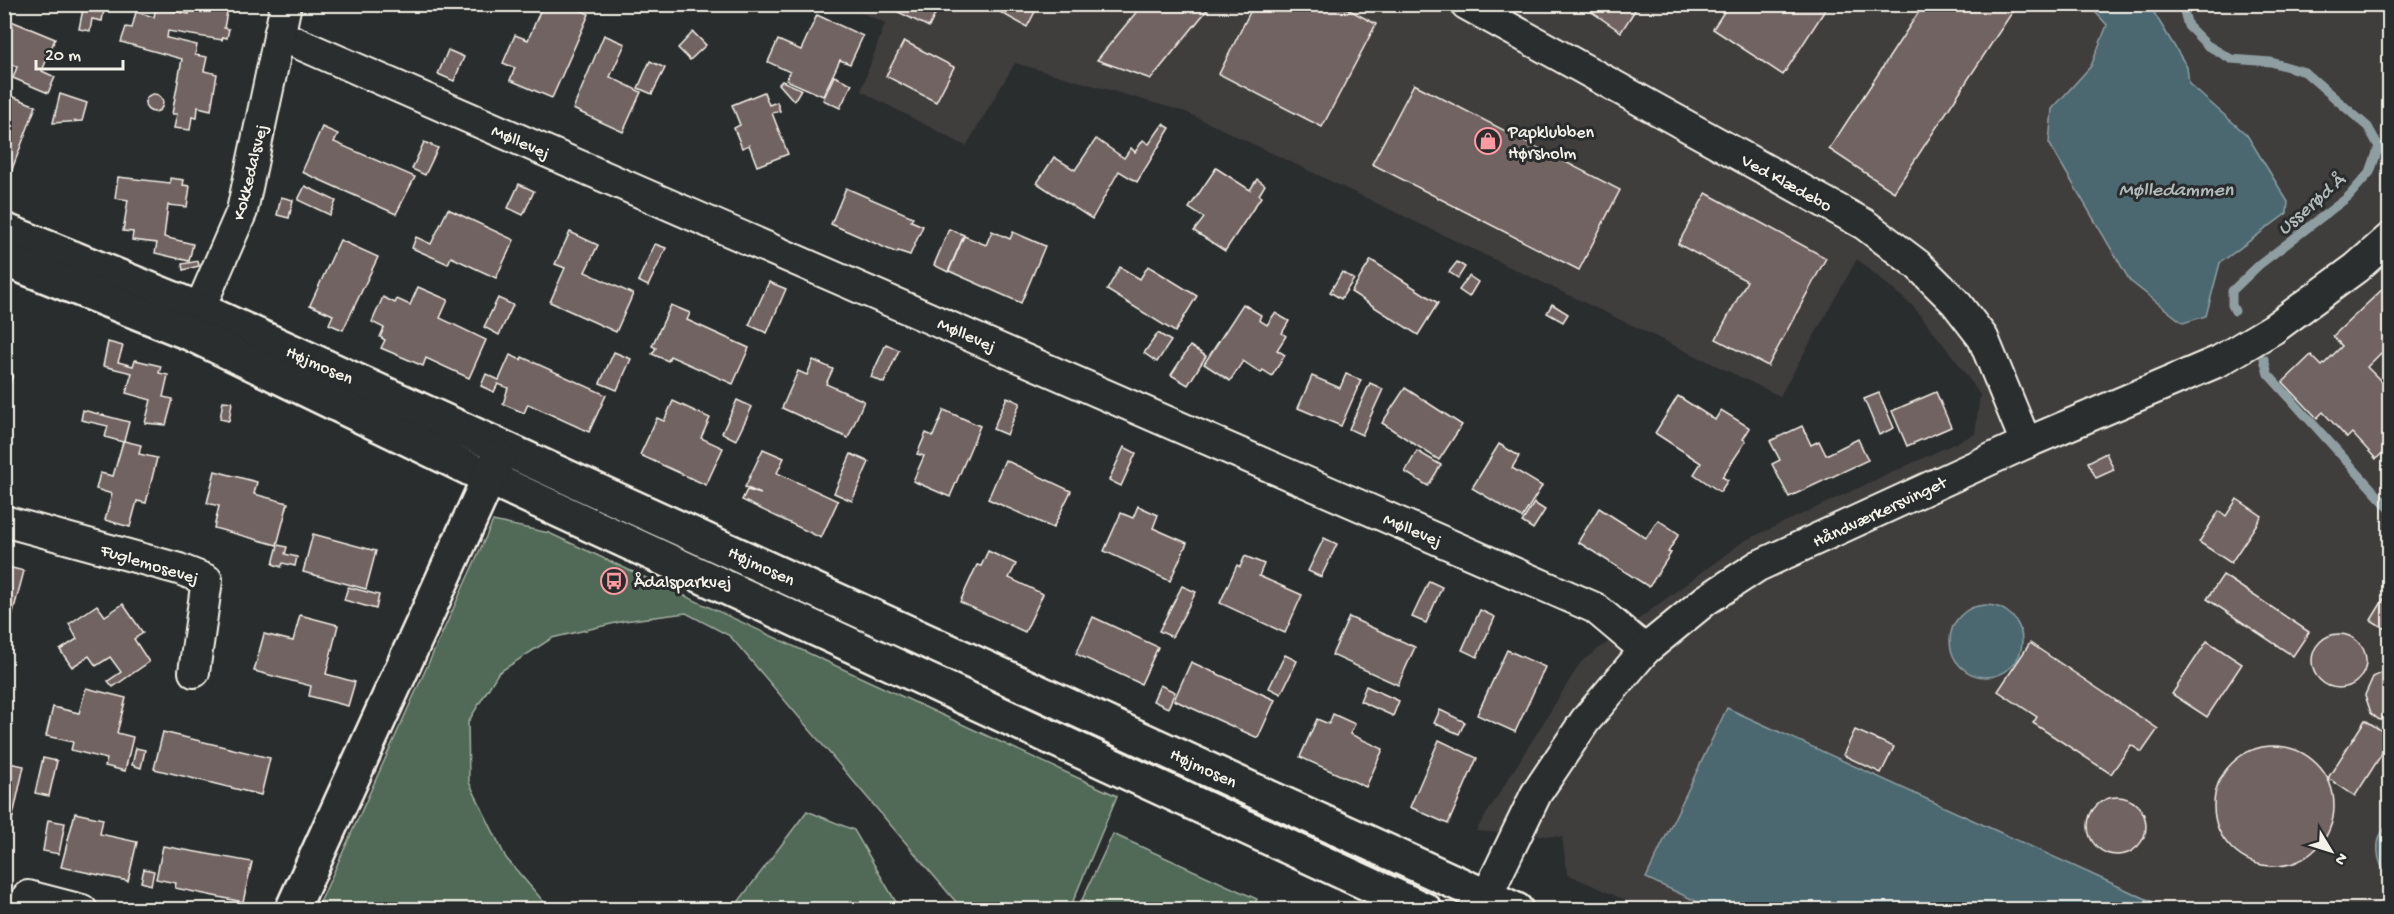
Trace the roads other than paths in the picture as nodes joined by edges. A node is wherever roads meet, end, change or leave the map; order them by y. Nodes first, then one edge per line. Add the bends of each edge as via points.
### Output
1 (286, 4) edge
2 (1466, 4) edge
3 (279, 35) junction
4 (4, 230) edge
5 (2390, 238) edge
6 (4, 260) edge
7 (195, 322) junction
8 (2026, 443) junction
9 (503, 446) junction
10 (489, 478) junction
11 (4, 521) edge
12 (1645, 650) junction
13 (194, 672) dead end
14 (1483, 903) edge
15 (25, 909) edge
16 (81, 909) edge
17 (292, 909) edge
18 (1425, 909) edge
19 (1516, 909) edge

1 - 3 street, Kokkedalsvej
2 - 8 street, Ved Klædebo via 1864,224 1918,265 1956,303 1983,338
3 - 7 street, Kokkedalsvej via 242,211
3 - 12 street, Møllevej via 1595,608
4 - 7 street, Højmosen
5 - 8 street, Håndværkersvinget via 2273,329 2219,361
6 - 7 street, Højmosen
7 - 9 street, Højmosen
7 - 10 street, Højmosen
8 - 12 street, Håndværkersvinget via 1758,566 1706,600
9 - 10 street
9 - 14 street, Højmosen
10 - 17 street
10 - 18 street, Højmosen
11 - 13 street, Fuglemosevej via 207,580
12 - 14 street, Håndværkersvinget via 1585,722 1536,794
14 - 19 street, Højmosen
15 - 16 street via 28,896

